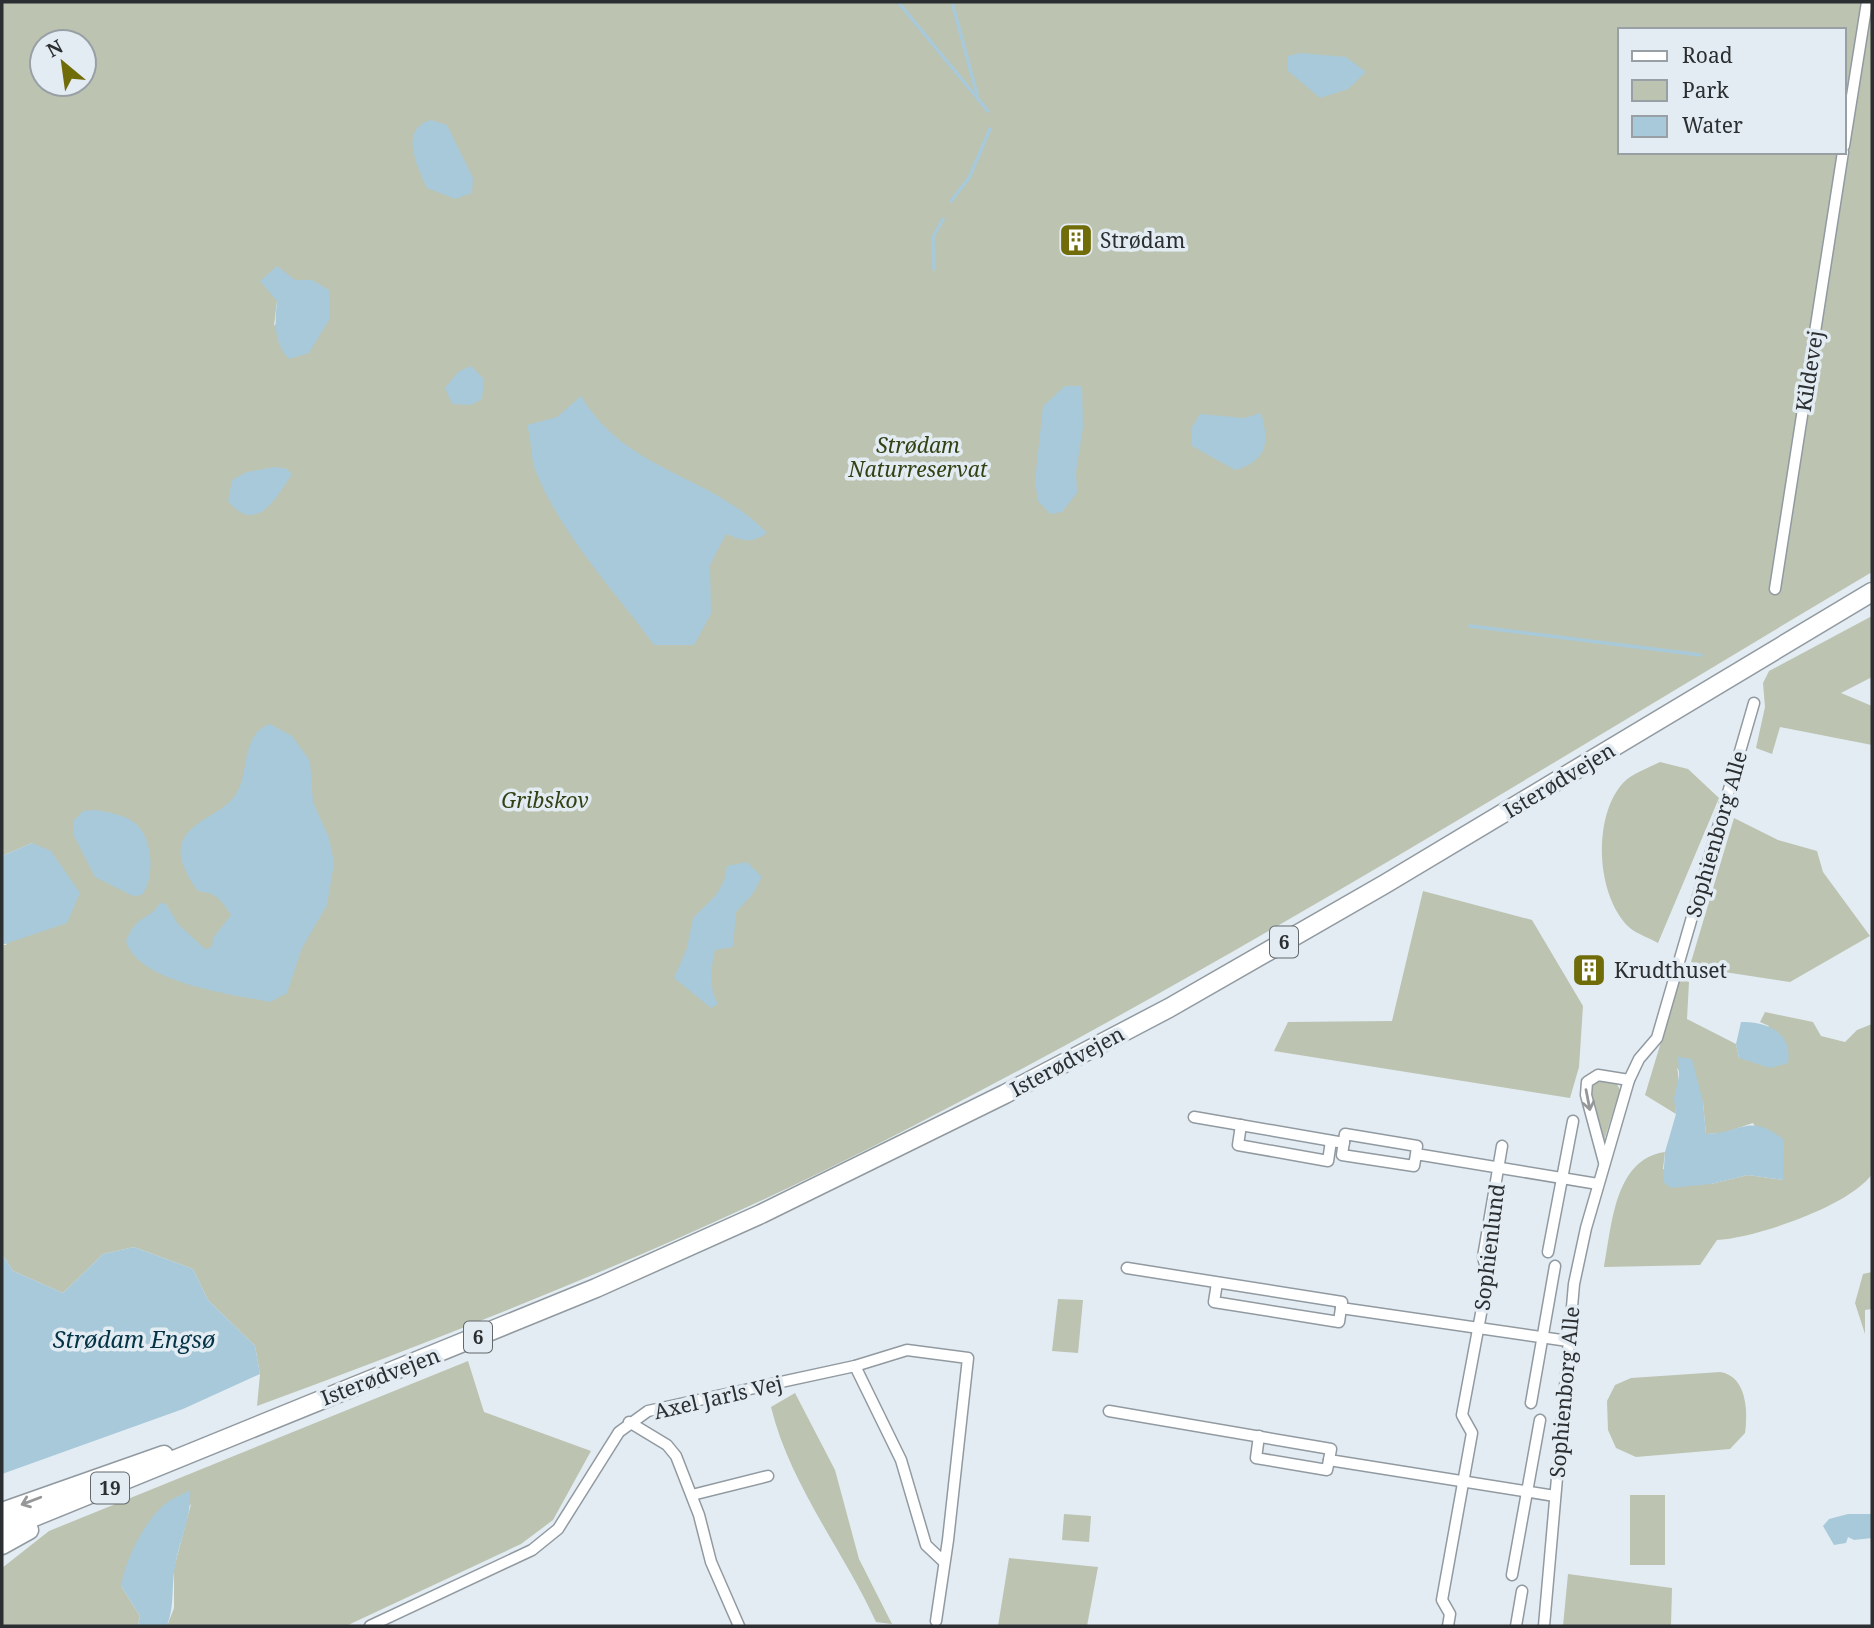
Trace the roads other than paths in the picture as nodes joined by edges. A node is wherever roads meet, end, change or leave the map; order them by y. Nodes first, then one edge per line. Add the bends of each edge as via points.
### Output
1 (1867, 2) edge
2 (1846, 133) edge
3 (1843, 154) edge
4 (1775, 589) dead end
5 (1872, 592) edge
6 (1754, 703) dead end
7 (1629, 1080) junction
8 (1194, 1117) dead end
9 (1573, 1121) dead end
10 (1241, 1125) junction
11 (1331, 1141) junction
12 (1344, 1143) junction
13 (1502, 1146) dead end
14 (1416, 1154) junction
15 (1604, 1162) junction
16 (1499, 1166) junction
17 (1563, 1176) junction
18 (1598, 1184) junction
19 (1548, 1252) dead end
20 (1555, 1266) dead end
21 (1127, 1268) dead end
22 (1217, 1283) junction
23 (1341, 1308) junction
24 (1479, 1328) junction
25 (1542, 1338) junction
26 (1568, 1341) junction
27 (855, 1366) junction
28 (1531, 1403) dead end
29 (1109, 1411) dead end
30 (1540, 1420) dead end
31 (629, 1422) junction
32 (1259, 1436) junction
33 (216, 1441) junction
34 (1329, 1460) junction
35 (143, 1475) junction
36 (768, 1476) dead end
37 (1463, 1481) junction
38 (1527, 1491) junction
39 (692, 1495) junction
40 (1555, 1496) junction
41 (2, 1512) edge
42 (2, 1530) edge
43 (2, 1545) edge
44 (943, 1562) junction
45 (1512, 1575) dead end
46 (1522, 1591) dead end
47 (936, 1621) dead end
48 (370, 1626) edge
49 (739, 1626) edge
50 (1448, 1626) edge
51 (1516, 1626) edge
52 (1544, 1626) edge

1 - 2 street
3 - 4 street, Kildevej
5 - 33 highway, Isterødvejen / 6 via 1385,884 1169,1008 1005,1094 761,1214 596,1288
6 - 7 street, Sophienborg Alle via 1657,1038
7 - 15 street, Sophienborg Alle
7 -> 15 street via 1598,1074 1587,1082 1586,1095
8 - 10 street, Sophienlund
9 - 17 street
10 - 11 street, Sophienlund
10 - 11 street via 1238,1145 1328,1161
11 - 12 street, Sophienlund
12 - 14 street, Sophienlund via 1345,1135 1417,1146
12 - 14 street, Sophienlund via 1342,1154 1414,1166
13 - 16 street, Sophienlund
14 - 16 street, Sophienlund
15 - 18 street, Sophienborg Alle
16 - 17 street, Sophienlund
16 - 24 street, Sophienlund via 1483,1257 1488,1276
17 - 18 street, Sophienlund
17 - 19 street
18 - 26 street, Sophienborg Alle via 1574,1284
20 - 25 street
21 - 22 street, Sophienlund
22 - 23 street, Sophienlund via 1342,1302
22 - 23 street via 1214,1302 1339,1322
23 - 24 street, Sophienlund
24 - 25 street, Sophienlund
24 - 37 street, Sophienlund via 1462,1415 1472,1433
25 - 26 street, Sophienlund
25 - 28 street
26 - 40 street, Sophienborg Alle
27 - 31 street, Axel Jarls Vej via 648,1411
27 - 44 street via 901,1460 926,1545
27 - 44 street, Axel Jarls Vej via 907,1350 968,1358
29 - 32 street
30 - 38 street
31 - 39 street via 667,1445
31 - 48 street, Axel Jarls Vej via 558,1528 532,1550
32 - 34 street via 1331,1449
32 - 34 street via 1255,1458 1327,1470
33 - 35 highway, Isterødvejen / 19
33 -> 41 highway, Isterødvejen / 6 via 102,1475
34 - 37 street
35 - 42 highway, Isterødvejen / 19
35 - 43 highway
36 - 39 street
37 - 38 street
37 - 50 street, Sophienlund via 1443,1600 1450,1614
38 - 40 street
38 - 45 street
39 - 49 street via 711,1562
40 - 52 street, Sophienborg Alle
44 - 47 street, Axel Jarls Vej
46 - 51 street

